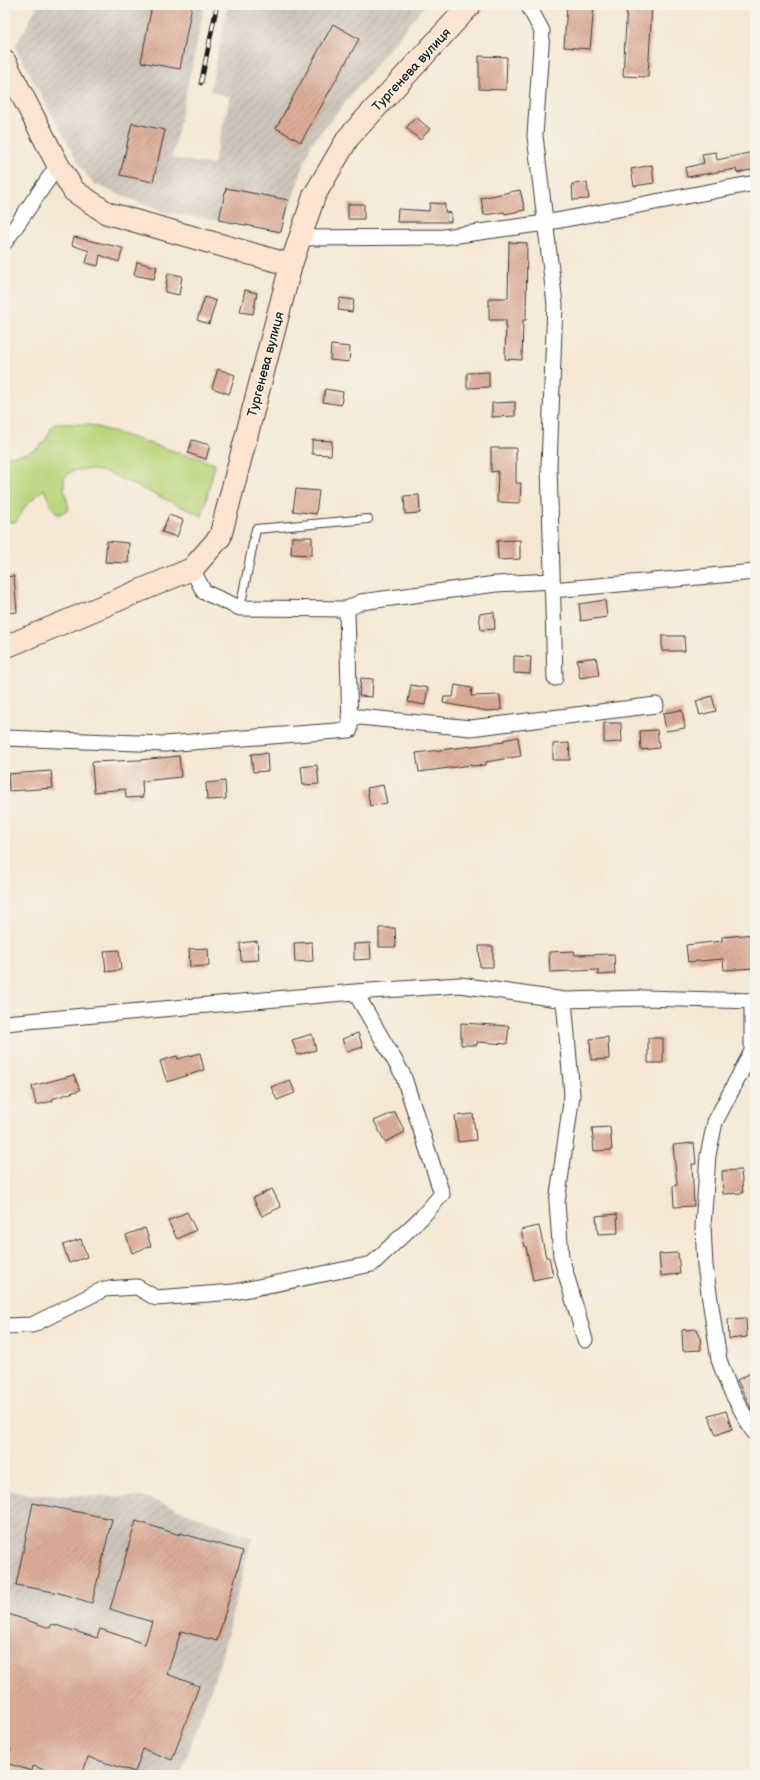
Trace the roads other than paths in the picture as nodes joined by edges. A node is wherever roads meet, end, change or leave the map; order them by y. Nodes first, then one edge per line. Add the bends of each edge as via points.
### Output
1 (470, 5) edge
2 (528, 5) edge
3 (5, 62) edge
4 (58, 165) junction
5 (755, 183) edge
6 (545, 223) junction
7 (301, 238) junction
8 (5, 242) edge
9 (291, 265) junction
10 (368, 519) dead end
11 (192, 569) junction
12 (755, 572) edge
13 (552, 586) junction
14 (240, 608) junction
15 (347, 609) junction
16 (5, 647) edge
17 (555, 678) dead end
18 (656, 705) dead end
19 (349, 716) junction
20 (5, 738) edge
21 (355, 992) junction
22 (564, 1000) junction
23 (753, 1001) edge
24 (5, 1023) edge
25 (5, 1326) edge
26 (585, 1340) dead end
27 (755, 1433) edge

1 - 7 street, Тургенева вулиця via 348,138 314,196
2 - 6 street via 542,31 535,136
3 - 4 street
4 - 8 street
4 - 9 street via 74,191 107,213
5 - 6 street
6 - 7 street via 444,237
6 - 13 street via 555,304 549,466
7 - 9 street, Тургенева вулиця
9 - 11 street, Тургенева вулиця via 220,537
10 - 14 lane via 256,529
11 - 14 street via 204,592
11 - 16 street, Тургенева вулиця
12 - 13 street
13 - 15 street via 496,584 361,602
13 - 17 street
14 - 15 street
15 - 19 street
18 - 19 street via 471,728
19 - 20 street via 350,730 165,744
21 - 22 street via 460,985
21 - 24 street
21 - 25 street via 403,1074 442,1194 422,1217 372,1264 234,1292 156,1298 137,1287 104,1289 32,1325
22 - 23 street via 644,998
22 - 26 street via 572,1095 557,1202 561,1257
23 - 27 street via 752,1052 715,1122 708,1155 703,1226 705,1266 719,1360 729,1386

